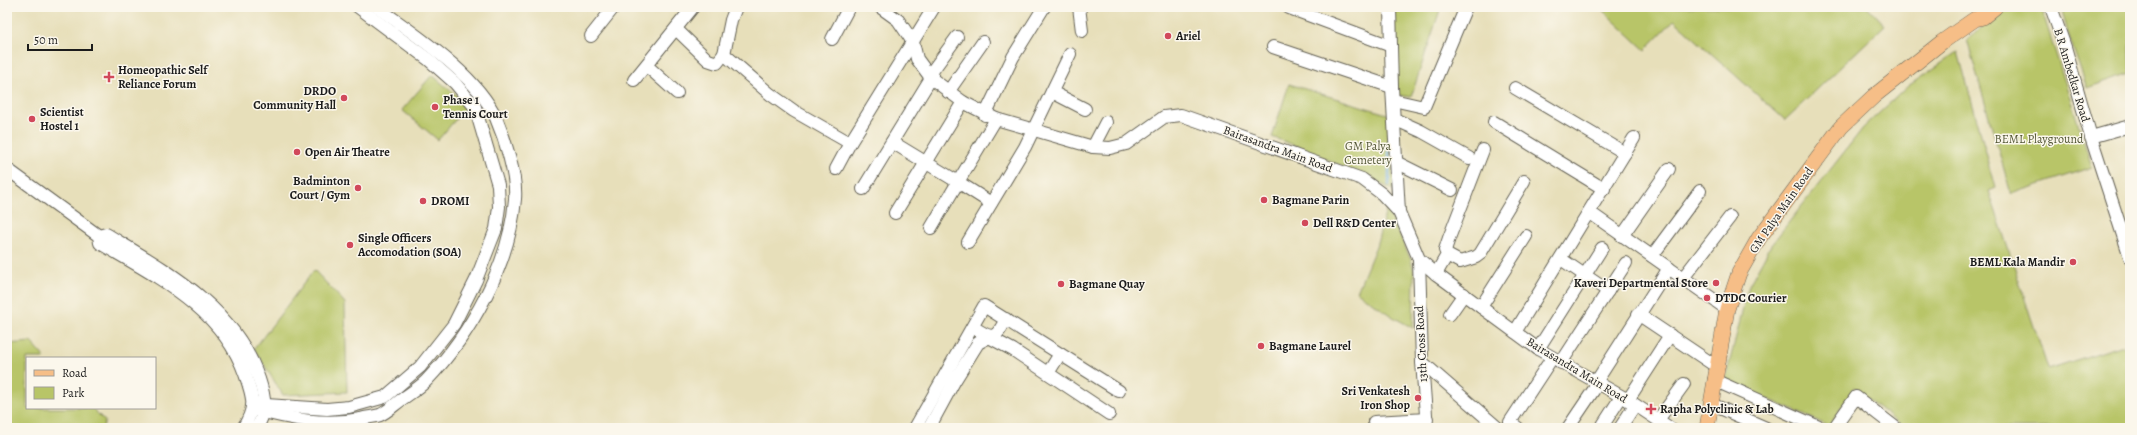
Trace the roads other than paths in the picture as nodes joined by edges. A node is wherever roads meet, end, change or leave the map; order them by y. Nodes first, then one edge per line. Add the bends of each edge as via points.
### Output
1 (358, 7) edge
2 (377, 7) edge
3 (692, 7) edge
4 (736, 7) edge
5 (850, 7) edge
6 (880, 7) edge
7 (934, 7) edge
8 (1044, 7) edge
9 (1079, 7) edge
10 (1390, 7) edge
11 (1466, 7) edge
12 (1995, 7) edge
13 (2050, 7) edge
14 (1289, 8) edge
15 (609, 9) edge
16 (1983, 17) junction
17 (676, 29) junction
18 (1082, 31) dead end
19 (591, 36) dead end
20 (957, 37) dead end
21 (832, 39) dead end
22 (414, 42) junction
23 (913, 42) junction
24 (983, 42) dead end
25 (1391, 46) junction
26 (1273, 47) dead end
27 (724, 54) junction
28 (1070, 54) dead end
29 (647, 66) junction
30 (931, 78) junction
31 (634, 80) dead end
32 (1392, 87) junction
33 (1515, 88) dead end
34 (948, 92) junction
35 (1052, 92) junction
36 (677, 93) dead end
37 (1393, 100) junction
38 (963, 102) junction
39 (1085, 109) dead end
40 (990, 117) junction
41 (1394, 119) junction
42 (1106, 122) dead end
43 (1494, 122) dead end
44 (2130, 126) edge
45 (1034, 131) junction
46 (2091, 137) junction
47 (1634, 138) dead end
48 (892, 142) junction
49 (850, 143) junction
50 (1093, 147) junction
51 (1483, 150) dead end
52 (1625, 153) junction
53 (1468, 158) dead end
54 (1396, 162) junction
55 (926, 163) junction
56 (7, 169) edge
57 (836, 169) dead end
58 (1669, 169) dead end
59 (958, 182) junction
60 (1524, 182) dead end
61 (1604, 188) junction
62 (863, 189) dead end
63 (1452, 190) dead end
64 (1700, 191) dead end
65 (991, 203) junction
66 (1399, 212) junction
67 (1589, 212) junction
68 (895, 213) dead end
69 (1730, 217) dead end
70 (931, 228) dead end
71 (1526, 236) dead end
72 (1622, 236) junction
73 (968, 242) dead end
74 (1602, 248) dead end
75 (1447, 255) junction
76 (1652, 256) junction
77 (2130, 257) edge
78 (1419, 259) junction
79 (1561, 259) junction
80 (1626, 263) dead end
81 (1668, 268) junction
82 (1436, 274) junction
83 (1585, 275) junction
84 (1683, 278) junction
85 (1608, 291) junction
86 (1464, 294) junction
87 (1481, 308) junction
88 (1727, 309) junction
89 (1450, 314) dead end
90 (1638, 314) junction
91 (1006, 319) junction
92 (973, 327) junction
93 (1515, 332) junction
94 (1670, 335) junction
95 (989, 337) junction
96 (1538, 349) junction
97 (1060, 354) junction
98 (1557, 361) junction
99 (1422, 362) junction
100 (1048, 373) junction
101 (1715, 374) junction
102 (1596, 382) junction
103 (1684, 384) dead end
104 (1119, 391) dead end
105 (1628, 400) junction
106 (1711, 404) junction
107 (259, 407) junction
108 (1109, 414) dead end
109 (1374, 422) dead end
110 (1427, 423) edge
111 (1510, 426) edge
112 (1666, 426) edge
113 (243, 428) edge
114 (256, 428) edge
115 (915, 428) edge
116 (929, 428) edge
117 (1498, 428) edge
118 (1568, 428) edge
119 (1601, 428) edge
120 (1620, 428) edge
121 (1707, 428) edge
122 (1766, 428) edge
123 (1821, 428) edge
124 (1834, 428) edge
125 (1896, 428) edge

1 - 22 street
2 - 22 street
3 - 17 street
4 - 27 street via 728,29
5 - 21 street
6 - 23 street, Bairasandra Main Road via 898,20
7 - 23 street
8 - 40 street via 1013,57
9 - 18 street
10 - 25 street
11 - 37 street via 1424,107
12 - 16 main road
13 - 46 street, B R Ambedkar Road via 2065,47
14 - 25 street
15 - 19 street
16 - 88 main road, GM Palya Main Road via 1975,19 1942,42 1874,96 1841,127 1759,238 1739,273
16 - 101 main road via 1862,115 1811,180 1747,275
17 - 27 street via 708,60 717,63
17 - 29 street
20 - 30 street via 933,70
22 - 107 street via 475,107 498,185 499,207 489,250 454,324 420,367 385,397 349,408
22 - 107 street via 461,73 482,96 495,116 505,140 515,198 503,259 468,328 446,357 425,382 380,415 330,422 285,418
23 - 30 street, Bairasandra Main Road via 917,59
23 - 49 street
24 - 34 street
25 - 32 street
26 - 32 street
27 - 49 street via 794,111
28 - 35 street
29 - 31 street
29 - 36 street
30 - 34 street, Bairasandra Main Road
30 - 48 street
32 - 37 street
33 - 52 street
34 - 38 street, Bairasandra Main Road
35 - 39 street
35 - 45 street
37 - 41 street
38 - 40 street, Bairasandra Main Road
38 - 55 street
40 - 45 street, Bairasandra Main Road
40 - 59 street
41 - 53 street
41 - 54 street
42 - 50 street
43 - 61 street
44 - 46 street
45 - 50 street, Bairasandra Main Road
45 - 65 street
46 - 77 street, B R Ambedkar Road
47 - 52 street
48 - 55 street
48 - 62 street
49 - 57 street
50 - 66 street, Bairasandra Main Road via 1110,148 1126,144 1164,117 1181,115 1362,180 1382,194
51 - 75 street via 1449,238 1445,250
52 - 61 street
54 - 63 street
54 - 66 street
55 - 59 street
55 - 68 street
56 - 107 street via 99,236 100,243 134,257 201,309 222,331 236,352
58 - 72 street
59 - 65 street
59 - 70 street
60 - 75 street via 1476,258 1460,262
61 - 67 street
64 - 76 street
65 - 73 street
66 - 78 street, Bairasandra Main Road
67 - 72 street
67 - 79 street
69 - 84 street
71 - 87 street
72 - 76 street
74 - 83 street
75 - 82 street
76 - 81 street
78 - 82 street, Bairasandra Main Road
78 - 99 street, 13th Cross Road
79 - 83 street
79 - 93 street
80 - 85 street
81 - 84 street
81 - 90 street
82 - 86 street, Bairasandra Main Road
83 - 85 street
83 - 96 street
84 - 88 street
85 - 98 street
86 - 87 street, Bairasandra Main Road
86 - 89 street
87 - 93 street, Bairasandra Main Road
88 - 101 main road, GM Palya Main Road
90 - 94 street
90 - 102 street
91 - 92 street via 984,306
91 - 95 street via 1000,332
91 - 97 street
92 - 95 street
92 - 115 street
93 - 96 street, Bairasandra Main Road
94 - 101 street
94 - 105 street
95 - 100 street
95 - 116 street via 978,343
96 - 98 street, Bairasandra Main Road
97 - 100 street
97 - 104 street
98 - 102 street, Bairasandra Main Road
98 - 111 street
99 - 110 street, 13th Cross Road
99 - 117 street via 1471,397
100 - 108 street
101 - 106 main road, GM Palya Main Road
101 - 123 street
102 - 105 street, Bairasandra Main Road
102 - 118 street via 1595,388
103 - 112 street
105 - 112 street, Bairasandra Main Road
105 - 119 street
105 - 120 street
106 - 121 main road, GM Palya Main Road
106 - 122 street
107 - 113 street
107 - 114 street
109 - 110 street
124 - 125 street via 1856,397

